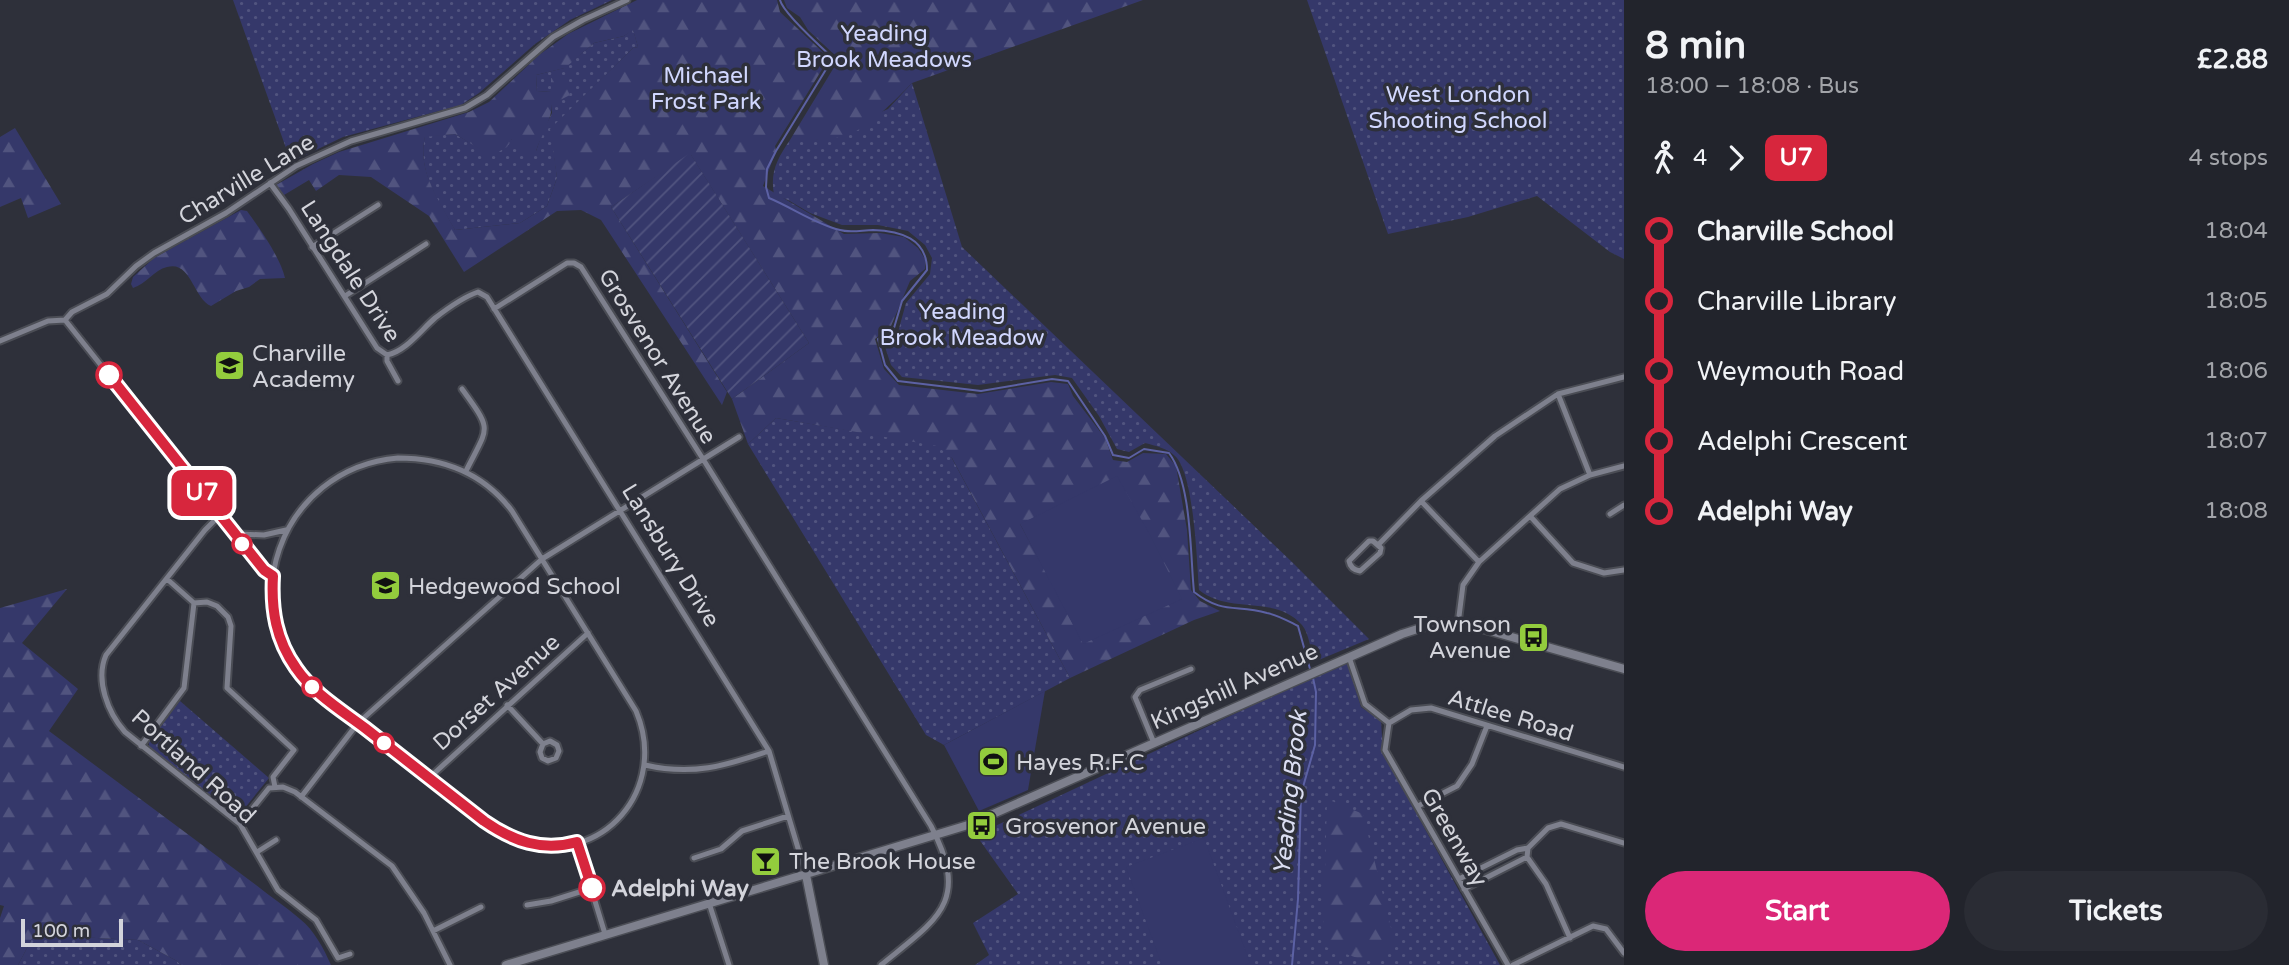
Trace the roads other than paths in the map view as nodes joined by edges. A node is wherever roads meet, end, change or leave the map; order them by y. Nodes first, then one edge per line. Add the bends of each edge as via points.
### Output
1 (627, 0) edge
2 (270, 183) junction
3 (378, 205) dead end
4 (426, 244) dead end
5 (312, 247) junction
6 (345, 296) junction
7 (494, 309) junction
8 (65, 320) junction
9 (0, 341) edge
10 (387, 355) junction
11 (1624, 377) edge
12 (398, 381) dead end
13 (462, 389) dead end
14 (1558, 394) junction
15 (739, 437) dead end
16 (703, 459) junction
17 (1624, 466) edge
18 (466, 471) junction
19 (1590, 475) junction
20 (1421, 501) junction
21 (1624, 505) edge
22 (622, 510) junction
23 (1610, 514) dead end
24 (219, 515) junction
25 (1530, 516) junction
26 (286, 530) junction
27 (236, 536) junction
28 (1378, 545) junction
29 (542, 559) junction
30 (1479, 562) junction
31 (1624, 570) edge
32 (273, 576) junction
33 (167, 579) junction
34 (194, 603) junction
35 (1458, 624) junction
36 (588, 633) junction
37 (1349, 657) junction
38 (1191, 669) dead end
39 (1624, 669) edge
40 (507, 705) junction
41 (358, 723) junction
42 (1389, 723) junction
43 (1487, 726) junction
44 (1154, 743) junction
45 (543, 744) dead end
46 (141, 746) junction
47 (769, 751) junction
48 (645, 765) junction
49 (1624, 767) edge
50 (429, 778) junction
51 (275, 787) junction
52 (301, 797) junction
53 (1418, 806) junction
54 (788, 816) junction
55 (240, 824) junction
56 (936, 836) junction
57 (276, 840) dead end
58 (577, 842) junction
59 (1624, 843) edge
60 (1528, 848) junction
61 (257, 852) junction
62 (1527, 856) junction
63 (695, 858) dead end
64 (806, 875) junction
65 (1459, 879) junction
66 (592, 888) junction
67 (1464, 889) junction
68 (709, 904) junction
69 (527, 905) dead end
70 (481, 907) dead end
71 (433, 931) junction
72 (605, 934) junction
73 (1570, 938) junction
74 (1624, 953) edge
75 (350, 954) dead end
76 (450, 965) edge
77 (506, 965) edge
78 (729, 965) edge
79 (824, 965) edge
80 (881, 965) edge
81 (1508, 965) edge
82 (1513, 965) edge

1 - 2 street, Charville Lane via 554,37 497,87 465,108 337,146
2 - 5 street, Langdale Drive
2 - 8 street, Charville Lane via 154,253 107,294
3 - 5 street
4 - 6 street
5 - 6 street, Langdale Drive
6 - 10 street, Langdale Drive via 377,348
7 - 10 street via 484,294 475,293
7 - 16 street, Grosvenor Avenue via 564,265 577,264
7 - 22 street, Lansbury Drive
8 - 9 street, Charville Lane via 48,321
8 - 24 street
10 - 12 street, Langdale Drive
11 - 14 street
13 - 18 street via 485,425
14 - 19 street
14 - 20 street via 1495,436
15 - 16 street
16 - 22 street
16 - 56 street, Grosvenor Avenue
17 - 19 street
18 - 26 street via 416,458 360,466 315,493
18 - 29 street via 501,497
19 - 25 street via 1560,489
20 - 28 street
20 - 30 street
21 - 23 street
22 - 29 street
22 - 47 street, Lansbury Drive
24 - 27 street
24 - 33 street, Portland Road
25 - 30 street
25 - 31 street via 1573,563 1604,573
26 - 27 street
26 - 32 street
27 - 32 street
28 - 28 street via 1368,541 1350,565 1360,571 1380,553
29 - 36 street
29 - 41 street
30 - 35 street via 1463,585
32 - 41 street via 275,624 290,659 310,685
33 - 34 street
33 - 46 street, Portland Road via 106,655 102,667 103,688 114,718
34 - 46 street via 184,688
34 - 51 street via 212,604 230,622 227,688 294,750 273,777
35 - 37 street, Kingshill Avenue via 1433,624
35 - 39 street, Kingshill Avenue
36 - 40 street, Dorset Avenue
36 - 48 street via 639,718
37 - 42 street via 1365,704
37 - 44 street, Kingshill Avenue
38 - 44 street via 1140,690 1135,697
40 - 45 street
40 - 50 street, Dorset Avenue
41 - 50 street
41 - 52 street
42 - 43 street, Attlee Road via 1411,710 1431,708
42 - 53 street, Greenway via 1385,750
43 - 49 street, Attlee Road
43 - 53 street via 1472,764 1457,786
44 - 56 street, Kingshill Avenue
46 - 55 street, Portland Road
47 - 48 street via 702,770
47 - 54 street, Lansbury Drive
48 - 58 street via 640,787 626,809 601,832
50 - 58 street via 515,840 541,846
51 - 52 street
51 - 55 street via 264,792
52 - 71 street via 393,866
53 - 65 street, Greenway
54 - 63 street via 742,831 721,849
54 - 64 street, Lansbury Drive
55 - 61 street, Portland Road
56 - 64 street, Kingshill Avenue
56 - 80 street, Grosvenor Avenue via 949,881 944,907
57 - 61 street
58 - 66 street
59 - 60 street via 1561,824 1548,828
60 - 62 street
60 - 65 street
61 - 75 street, Portland Road via 278,890 316,920 338,958
62 - 67 street
62 - 73 street via 1546,884
64 - 68 street, Kingshill Avenue
64 - 79 street, Lansbury Drive
65 - 67 street, Greenway
66 - 69 street
66 - 72 street
67 - 81 street, Greenway
68 - 72 street, Kingshill Avenue
68 - 78 street
70 - 71 street
71 - 76 street
72 - 77 street, Kingshill Avenue
73 - 74 street via 1593,926 1606,929
73 - 82 street

